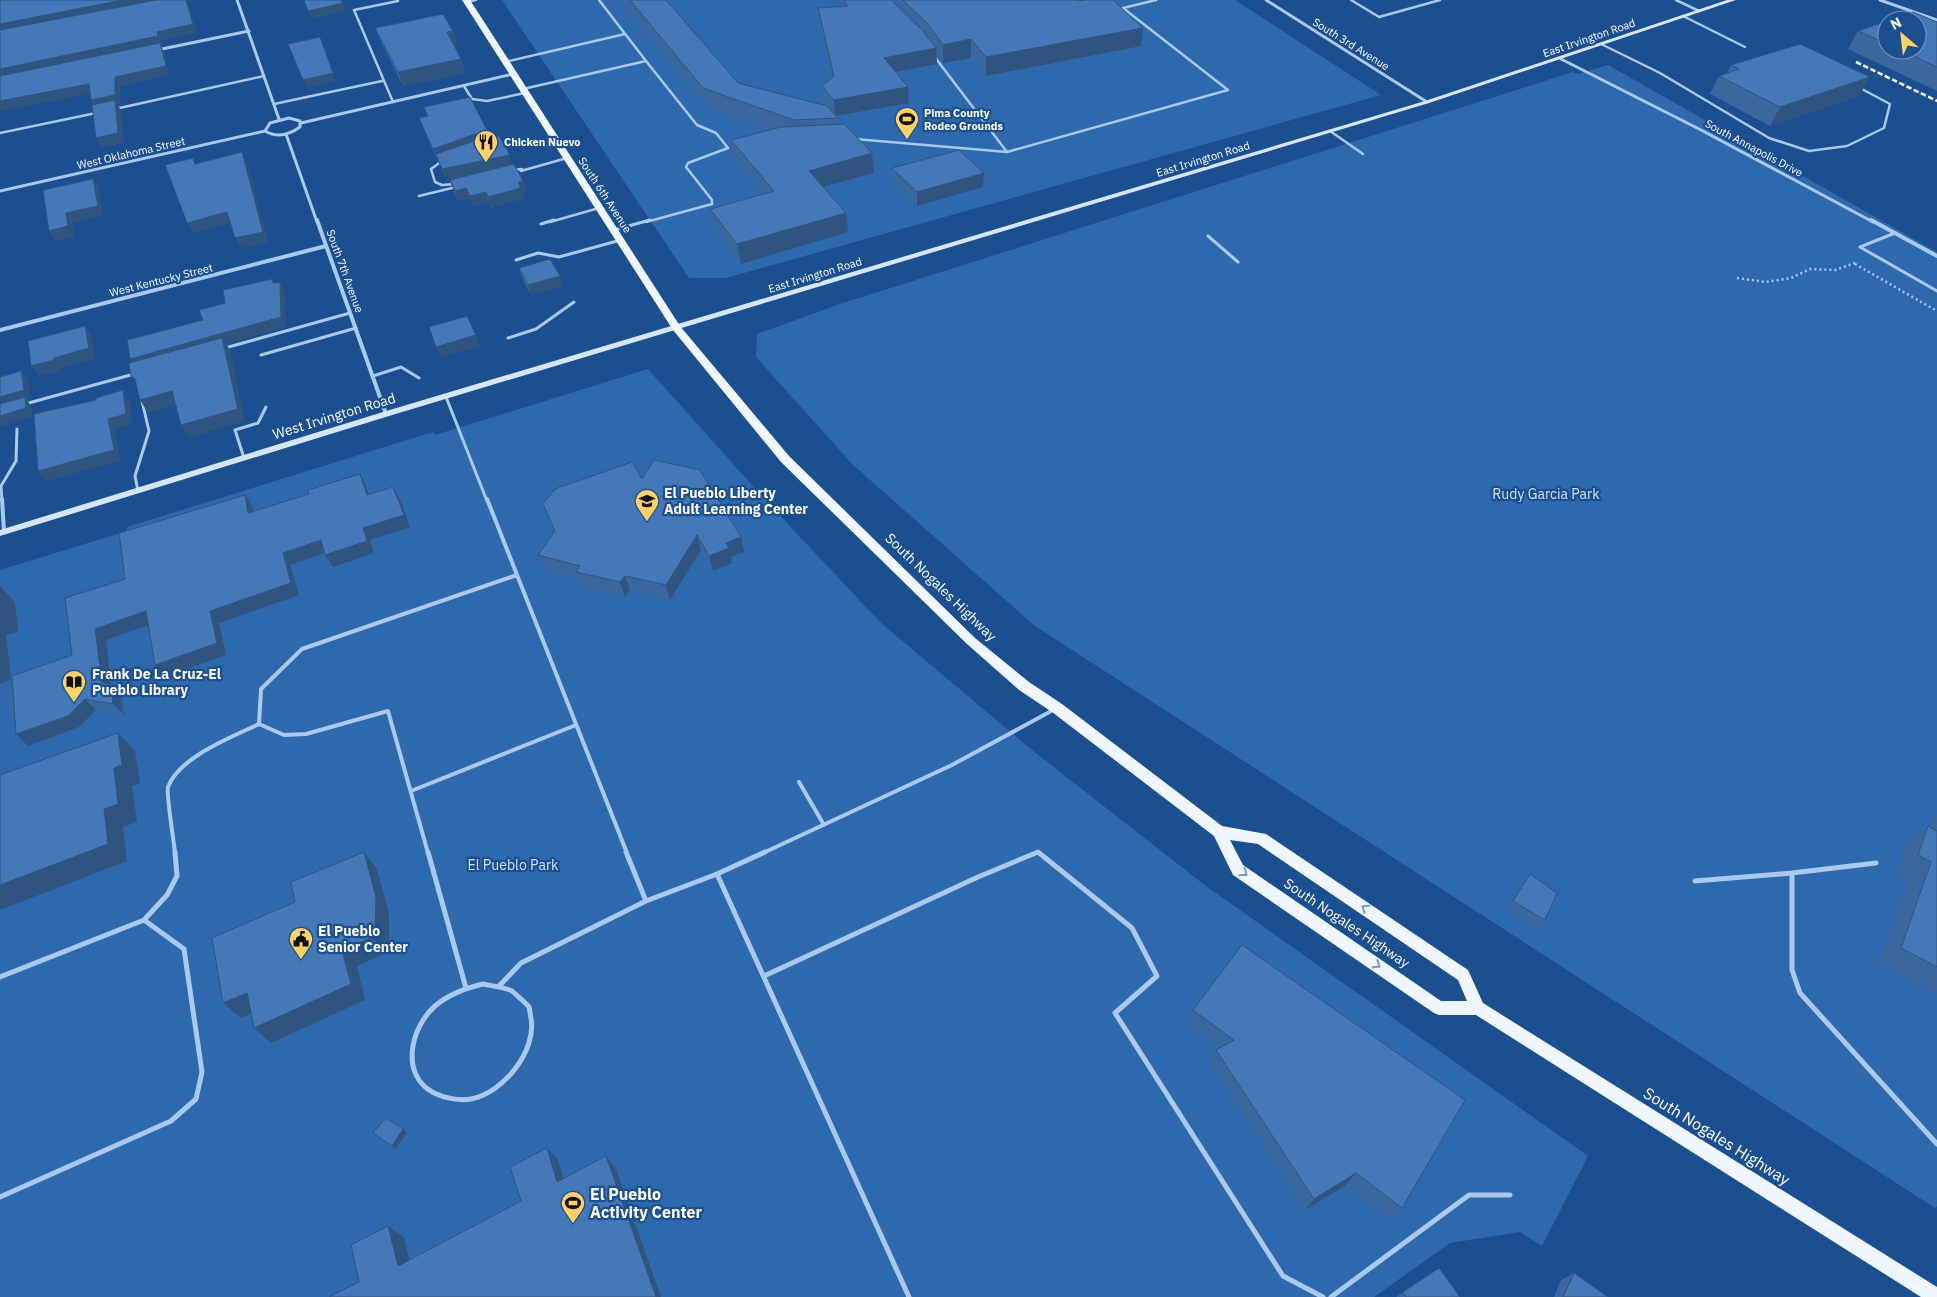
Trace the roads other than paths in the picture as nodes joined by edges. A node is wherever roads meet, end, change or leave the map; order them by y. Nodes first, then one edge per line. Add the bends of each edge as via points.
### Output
1 (237, 0) edge
2 (476, 0) edge
3 (599, 0) edge
4 (1156, 0) edge
5 (1266, 0) edge
6 (1351, 0) edge
7 (1440, 0) edge
8 (1676, 0) edge
9 (1733, 0) edge
10 (1880, 0) edge
11 (398, 1) edge
12 (467, 1) edge
13 (1117, 5) edge
14 (1123, 8) junction
15 (1699, 11) junction
16 (1683, 16) junction
17 (1937, 20) edge
18 (249, 31) junction
19 (626, 34) junction
20 (1603, 44) junction
21 (1745, 47) dead end
22 (153, 51) edge
23 (931, 52) edge
24 (1560, 58) junction
25 (646, 61) junction
26 (506, 62) junction
27 (513, 74) junction
28 (264, 76) junction
29 (382, 81) junction
30 (1850, 83) edge
31 (464, 86) junction
32 (524, 91) junction
33 (393, 102) junction
34 (1427, 102) junction
35 (274, 104) junction
36 (113, 109) edge
37 (104, 111) edge
38 (279, 119) junction
39 (301, 123) junction
40 (265, 131) junction
41 (1330, 131) junction
42 (0, 133) edge
43 (286, 134) junction
44 (847, 140) edge
45 (1007, 152) junction
46 (1363, 154) dead end
47 (568, 158) junction
48 (444, 159) edge
49 (522, 169) junction
50 (505, 172) edge
51 (512, 173) edge
52 (462, 182) edge
53 (456, 187) edge
54 (0, 191) edge
55 (420, 196) dead end
56 (600, 208) junction
57 (541, 224) dead end
58 (614, 230) junction
59 (1894, 233) junction
60 (1208, 236) dead end
61 (620, 240) junction
62 (326, 246) junction
63 (1937, 256) edge
64 (516, 260) dead end
65 (1238, 262) dead end
66 (1937, 291) edge
67 (574, 302) dead end
68 (350, 313) junction
69 (356, 328) junction
70 (676, 328) junction
71 (0, 330) edge
72 (508, 338) dead end
73 (220, 350) edge
74 (260, 355) dead end
75 (134, 374) edge
76 (373, 376) junction
77 (419, 378) dead end
78 (446, 397) junction
79 (142, 400) edge
80 (19, 406) edge
81 (266, 407) dead end
82 (386, 414) junction
83 (17, 429) dead end
84 (244, 458) junction
85 (138, 491) junction
86 (2, 533) edge
87 (516, 575) junction
88 (1057, 708) junction
89 (259, 724) junction
90 (576, 725) junction
91 (800, 782) dead end
92 (411, 791) junction
93 (824, 824) junction
94 (1219, 832) junction
95 (1876, 863) dead end
96 (1792, 873) junction
97 (717, 874) junction
98 (1695, 881) dead end
99 (646, 901) junction
100 (144, 920) junction
101 (764, 976) junction
102 (0, 977) edge
103 (500, 985) junction
104 (466, 988) junction
105 (1478, 1008) junction
106 (1937, 1144) edge
107 (1510, 1195) dead end
108 (0, 1197) edge
109 (1937, 1296) edge
110 (909, 1297) edge
111 (1323, 1297) edge
112 (1331, 1297) edge

1 - 18 street
2 - 12 lane
3 - 19 lane
4 - 14 lane
5 - 34 street, South 3rd Avenue
6 - 7 lane via 1379,17
8 - 15 lane
9 - 15 main road, East Irvington Road
10 - 17 street
11 - 29 lane via 354,10
12 - 26 main road, South 6th Avenue
13 - 14 lane
14 - 45 lane via 1228,90
15 - 16 main road, East Irvington Road
16 - 20 main road, East Irvington Road
16 - 21 lane
18 - 22 street
18 - 28 street
19 - 25 lane
19 - 26 lane
20 - 24 main road, East Irvington Road
20 - 30 lane via 1660,73 1769,138 1809,151 1847,146 1884,128 1890,104
23 - 45 lane
24 - 34 main road, East Irvington Road
24 - 59 street, South Annapolis Drive via 1665,110
25 - 32 lane
25 - 58 lane via 697,125 706,126 728,148 696,159 686,167 712,204
26 - 27 main road, South 6th Avenue
27 - 31 street
27 - 32 main road, South 6th Avenue
28 - 35 street
28 - 36 lane
29 - 33 lane
29 - 35 lane
31 - 32 lane via 472,99 487,102
31 - 33 street
32 - 47 main road, South 6th Avenue
33 - 39 street
34 - 41 main road, East Irvington Road
35 - 38 street
37 - 42 lane
38 - 39 street via 294,118
38 - 40 street via 266,126
39 - 43 street via 298,129
40 - 43 street
40 - 54 street, West Oklahoma Street
41 - 46 lane
41 - 70 main road, East Irvington Road
43 - 62 street, South 7th Avenue
44 - 45 lane
47 - 49 lane
47 - 56 main road, South 6th Avenue
48 - 52 lane via 431,169 435,182 442,185
49 - 50 lane
49 - 51 lane
53 - 55 lane
56 - 57 lane
56 - 58 main road, South 6th Avenue
58 - 61 main road, South 6th Avenue
59 - 63 street, South Annapolis Drive
59 - 66 lane via 1860,247
60 - 65 lane
61 - 64 lane via 559,257 538,253
61 - 70 main road, South 6th Avenue
62 - 68 street, South 7th Avenue
62 - 71 street, West Kentucky Street
67 - 72 lane via 536,330
68 - 69 street, South 7th Avenue
68 - 73 lane
69 - 74 lane
69 - 76 street, South 7th Avenue
70 - 78 main road, West Irvington Road
70 - 88 main road, South Nogales Highway via 785,459 971,641 1024,686
75 - 80 lane
76 - 77 lane via 401,367
76 - 82 street, South 7th Avenue
78 - 82 main road, West Irvington Road
78 - 87 lane
79 - 85 lane via 149,431 135,476
81 - 84 lane via 258,423 235,430
82 - 84 main road, West Irvington Road
83 - 86 lane via 16,462 1,486
84 - 85 main road, West Irvington Road
85 - 86 main road, West Irvington Road
87 - 89 lane via 302,649 261,689
87 - 90 lane
88 - 93 lane via 952,765
88 - 94 main road, South Nogales Highway
89 - 92 lane via 284,735 306,734 388,711
89 - 100 lane via 211,747 181,768 168,788 177,876 168,895
90 - 92 lane
90 - 99 lane
91 - 93 lane
92 - 104 lane
93 - 97 lane
105 -> 94 main road, South Nogales Highway via 1463,974 1261,838
94 -> 105 main road, South Nogales Highway via 1238,870 1439,1008
95 - 96 lane
96 - 98 lane
96 - 106 lane via 1792,970 1800,993
97 - 99 lane
97 - 101 lane
99 - 103 lane via 521,963
100 - 102 lane
100 - 108 lane via 184,949 202,1072 196,1099 171,1120
101 - 110 lane
101 - 111 lane via 1038,852 1132,928 1157,976 1114,1013 1283,1276
103 - 104 lane
103 - 104 lane via 516,992 527,1004 533,1021 532,1039 525,1058 511,1076 493,1090 472,1098 452,1100 433,1094 420,1083 412,1067 412,1048 418,1029 430,1012 447,997
105 - 109 main road, South Nogales Highway
107 - 112 lane via 1469,1195

